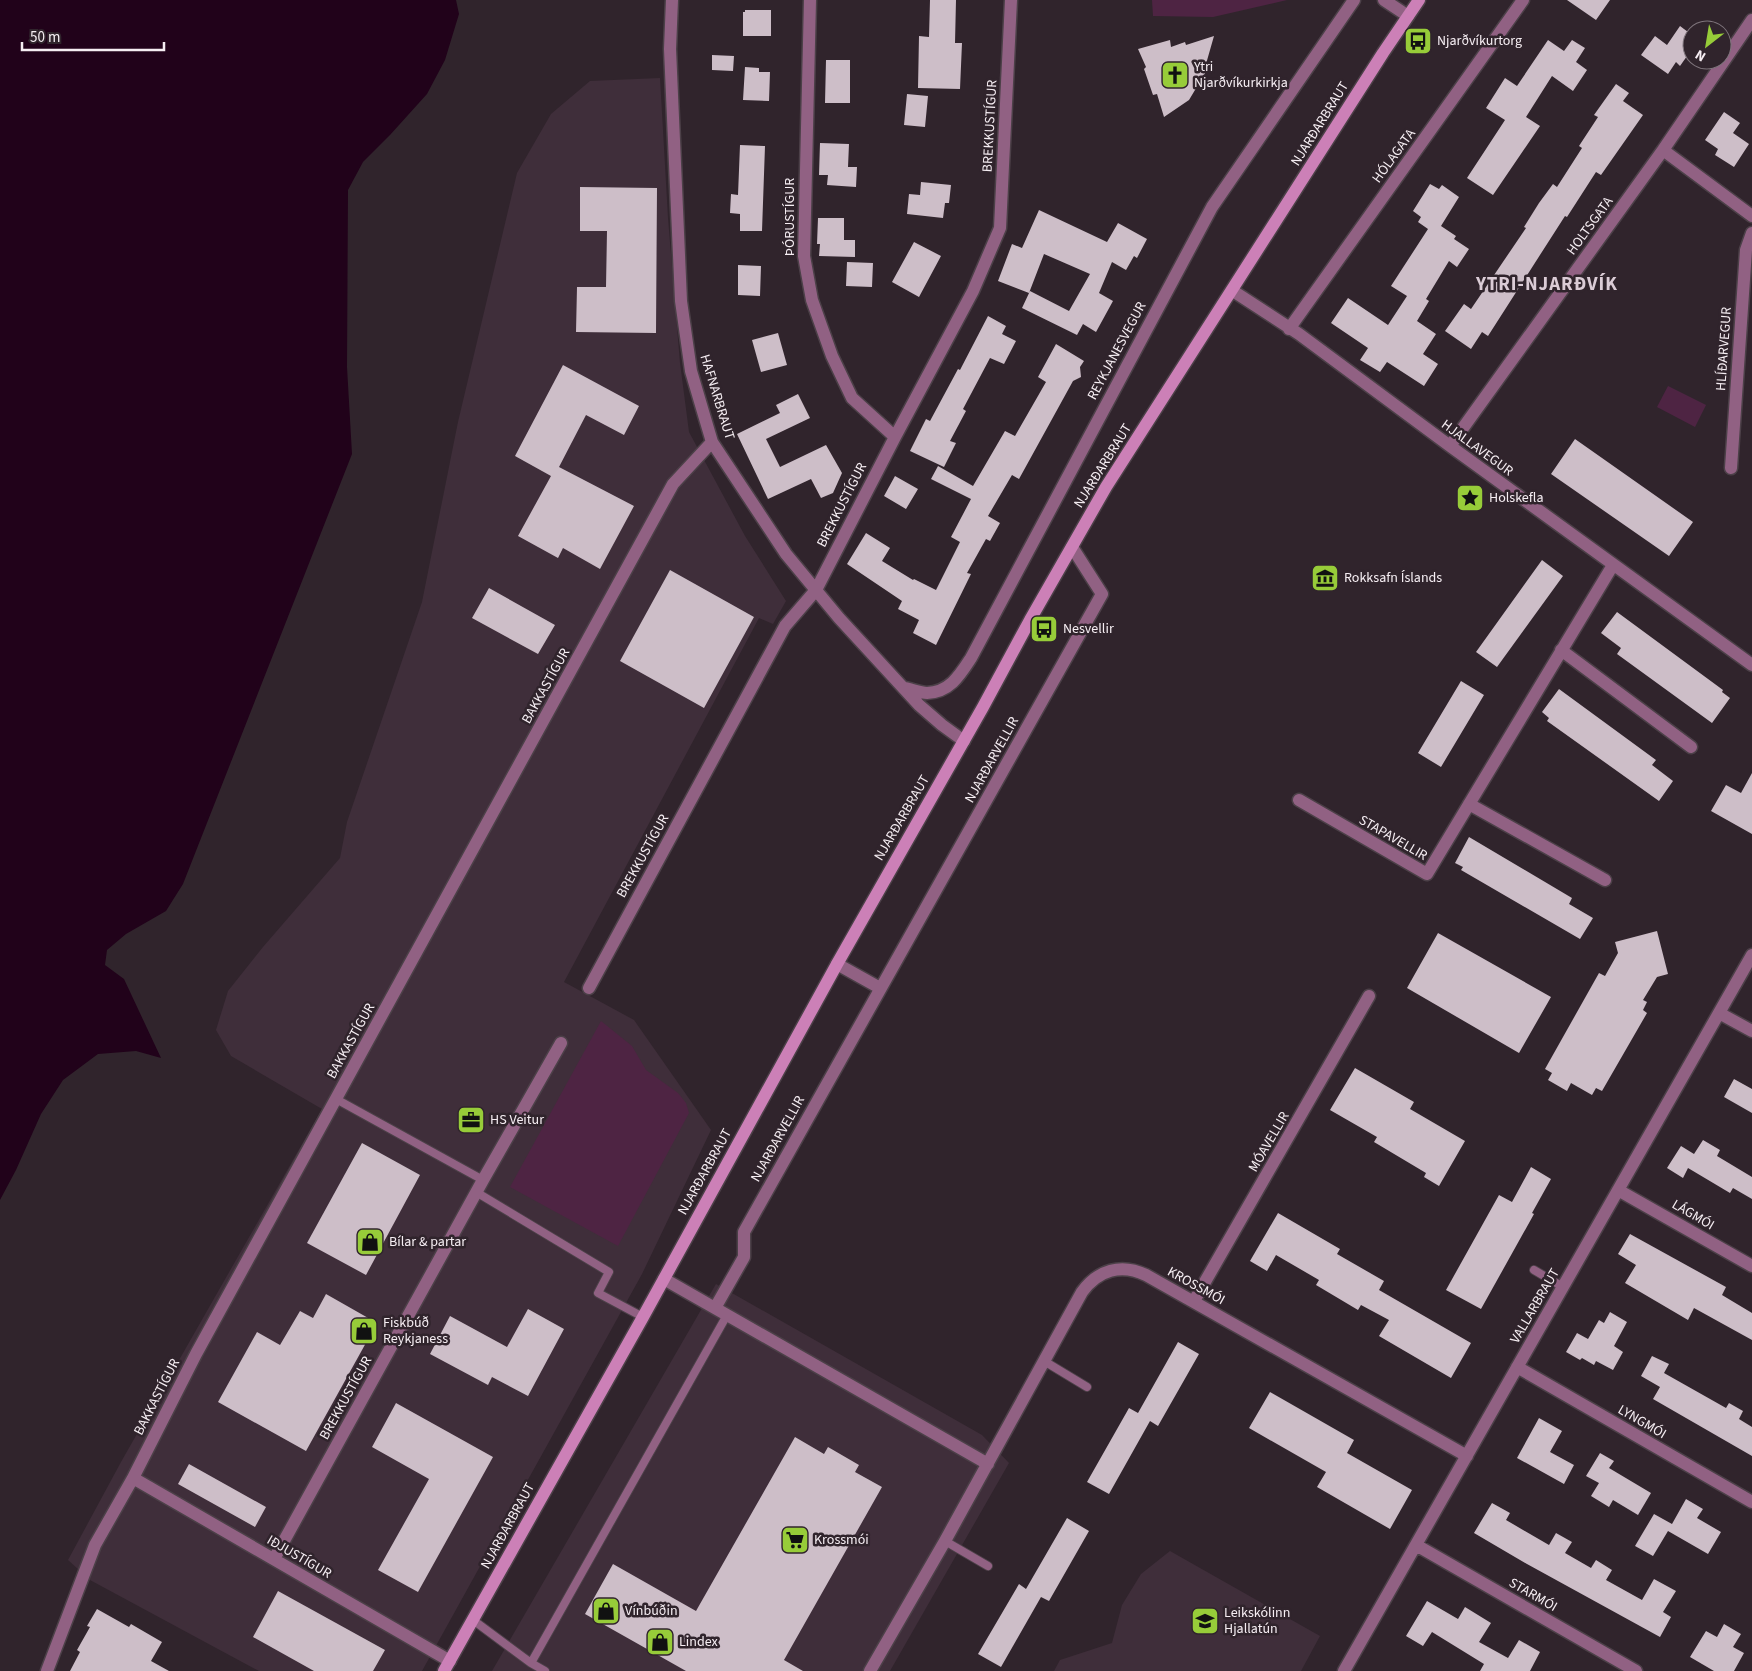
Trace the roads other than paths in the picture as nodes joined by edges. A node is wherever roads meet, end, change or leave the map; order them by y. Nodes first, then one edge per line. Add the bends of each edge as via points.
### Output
1 (672, 0) edge
2 (810, 0) edge
3 (1011, 0) edge
4 (1354, 0) edge
5 (1384, 0) edge
6 (1419, 0) edge
7 (1523, 0) edge
8 (1408, 16) junction
9 (1752, 20) edge
10 (1663, 150) junction
11 (1752, 216) edge
12 (1752, 234) edge
13 (1233, 291) junction
14 (1289, 328) junction
15 (895, 436) junction
16 (712, 442) junction
17 (1450, 446) junction
18 (1731, 468) dead end
19 (1072, 547) junction
20 (1613, 565) junction
21 (816, 590) junction
22 (1561, 650) junction
23 (1752, 665) edge
24 (904, 688) junction
25 (964, 741) junction
26 (1691, 747) dead end
27 (1299, 800) dead end
28 (1469, 804) junction
29 (1605, 880) dead end
30 (1752, 955) edge
31 (837, 964) junction
32 (588, 988) dead end
33 (880, 988) junction
34 (1369, 996) dead end
35 (1719, 1012) junction
36 (1752, 1031) edge
37 (561, 1043) dead end
38 (336, 1099) junction
39 (483, 1180) junction
40 (1618, 1190) junction
41 (476, 1192) junction
42 (1752, 1266) edge
43 (1534, 1270) dead end
44 (664, 1279) junction
45 (1563, 1287) junction
46 (1194, 1302) junction
47 (721, 1312) junction
48 (643, 1317) junction
49 (1044, 1361) junction
50 (1517, 1367) junction
51 (1087, 1387) dead end
52 (1467, 1456) junction
53 (988, 1464) junction
54 (133, 1478) junction
55 (1752, 1502) edge
56 (945, 1541) junction
57 (1416, 1545) junction
58 (274, 1559) junction
59 (988, 1566) dead end
60 (473, 1620) junction
61 (531, 1663) junction
62 (447, 1666) edge
63 (46, 1671) edge
64 (545, 1671) edge
65 (870, 1671) edge
66 (1344, 1671) edge
67 (1636, 1671) edge

1 - 16 street, HAFNARBRAUT via 670,49 681,301 691,372
2 - 15 street, ÞÓRUSTÍGUR via 804,256 812,300 832,356 852,398
3 - 15 street, BREKKUSTÍGUR via 1000,228 973,291
4 - 24 street, REYKJANESVEGUR via 1212,207 961,674 941,690 926,693
5 - 8 street
6 - 8 main road, NJARÐARBRAUT
7 - 14 street, HÓLAGATA
8 - 13 main road, NJARÐARBRAUT
9 - 10 street, HOLTSGATA
10 - 11 street
10 - 17 street, HOLTSGATA
12 - 18 street, HLÍÐARVEGUR via 1746,250
13 - 14 street, HJALLAVEGUR
13 - 19 main road, NJARÐARBRAUT via 1106,488
14 - 17 street, HJALLAVEGUR
15 - 21 street, BREKKUSTÍGUR
16 - 21 street, HAFNARBRAUT via 786,554
16 - 38 street, BAKKASTÍGUR via 673,484
17 - 20 street, HJALLAVEGUR
19 - 25 main road, NJARÐARBRAUT
19 - 33 street, NJARÐARVELLIR via 1102,594
20 - 22 street, STAPAVELLIR
20 - 23 street, HJALLAVEGUR
21 - 24 street, HAFNARBRAUT
21 - 32 street, BREKKUSTÍGUR via 785,626
22 - 26 street
22 - 28 street, STAPAVELLIR
24 - 25 street, HAFNARBRAUT via 919,705
25 - 31 main road, NJARÐARBRAUT
27 - 28 street, STAPAVELLIR via 1427,874
28 - 29 street
30 - 35 street, VALLARBRAUT
31 - 33 street
31 - 44 main road, NJARÐARBRAUT
33 - 47 street, NJARÐARVELLIR via 744,1232 744,1257
34 - 46 street, MÓAVELLIR
35 - 36 street
35 - 40 street, VALLARBRAUT
37 - 39 street, BREKKUSTÍGUR
38 - 39 lane
38 - 54 street, BAKKASTÍGUR via 200,1347
39 - 41 street, BREKKUSTÍGUR
40 - 42 street, LÁGMÓI
40 - 45 street, VALLARBRAUT
41 - 48 lane via 609,1272 598,1293
41 - 58 street, BREKKUSTÍGUR
43 - 45 lane
44 - 47 street
44 - 48 main road, NJARÐARBRAUT
45 - 50 street, VALLARBRAUT
46 - 49 street, KROSSMÓI via 1138,1271 1120,1268 1102,1273 1082,1292
46 - 52 street, KROSSMÓI
47 - 53 street
47 - 61 lane
48 - 60 main road, NJARÐARBRAUT
49 - 51 lane
49 - 53 street, KROSSMÓI
50 - 52 street, VALLARBRAUT
50 - 55 street, LYNGMÓI
52 - 57 street, VALLARBRAUT
53 - 56 street, KROSSMÓI
54 - 58 street, IÐJUSTÍGUR
54 - 63 street, BAKKASTÍGUR via 95,1545
56 - 59 lane
56 - 65 street, KROSSMÓI
57 - 66 street, VALLARBRAUT
57 - 67 street, STARMÓI
58 - 62 street, IÐJUSTÍGUR
60 - 61 lane
60 - 62 main road, NJARÐARBRAUT
61 - 64 lane

